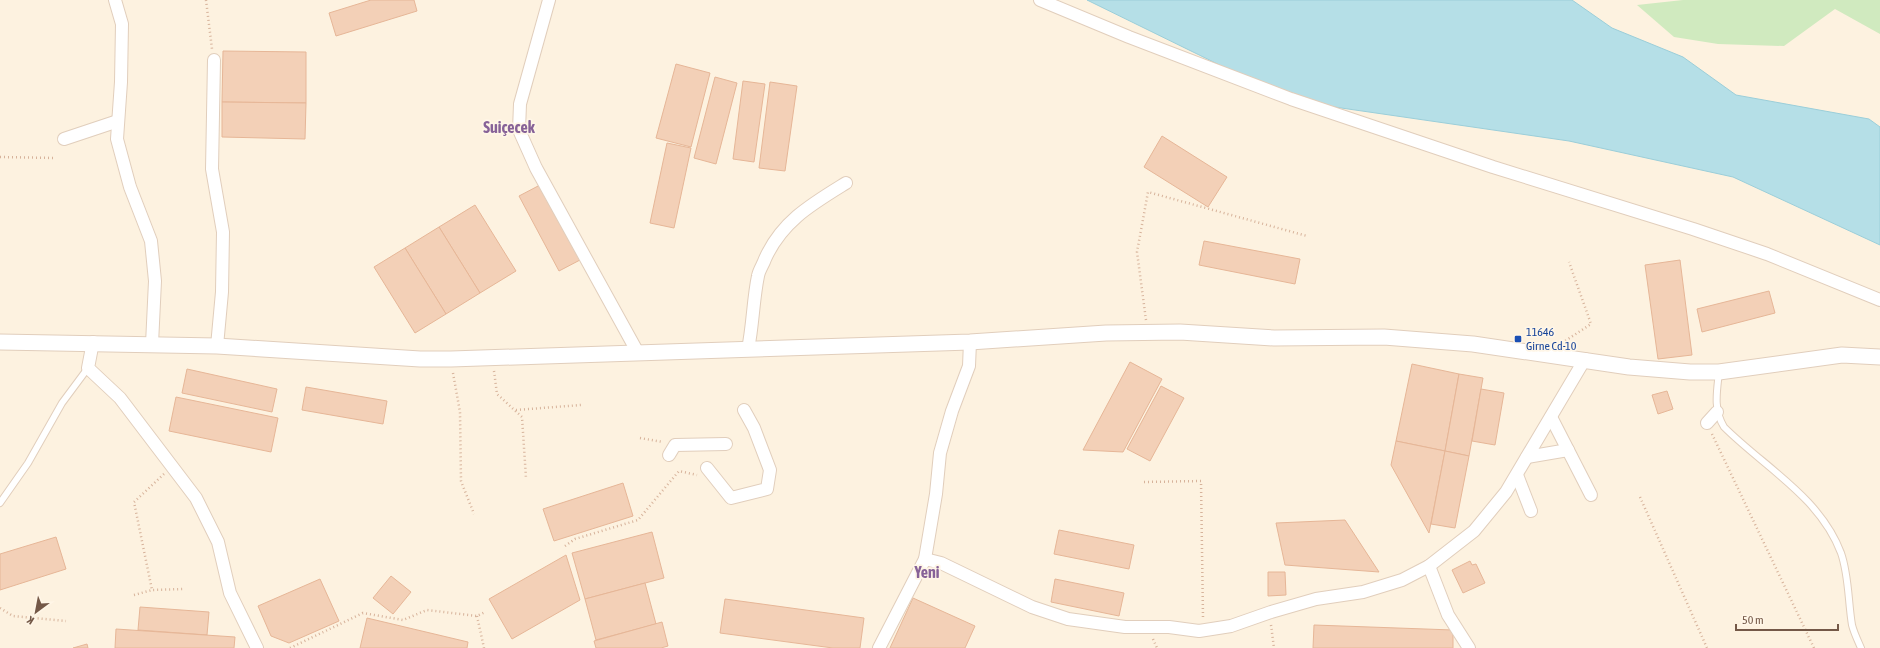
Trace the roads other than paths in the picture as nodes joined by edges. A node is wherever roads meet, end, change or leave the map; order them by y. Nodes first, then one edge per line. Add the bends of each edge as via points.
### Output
1 (116, 0) edge
2 (549, 0) edge
3 (1040, 0) edge
4 (214, 60) road end
5 (118, 121) junction
6 (64, 139) dead end
7 (846, 183) dead end
8 (1880, 300) edge
9 (0, 342) edge
10 (93, 342) junction
11 (970, 342) junction
12 (152, 344) junction
13 (217, 346) junction
14 (748, 349) junction
15 (638, 353) junction
16 (1880, 357) edge
17 (1585, 359) junction
18 (88, 368) junction
19 (1719, 372) junction
20 (744, 410) dead end
21 (1717, 412) junction
22 (1551, 417) junction
23 (1707, 423) road end
24 (726, 444) dead end
25 (672, 450) road end
26 (1568, 450) junction
27 (1527, 457) junction
28 (706, 472) road end
29 (1517, 475) junction
30 (1591, 495) dead end
31 (0, 503) edge
32 (1531, 511) dead end
33 (925, 559) junction
34 (1429, 566) junction
35 (257, 648) edge
36 (879, 648) edge
37 (1469, 648) edge
38 (1861, 648) edge

1 - 5 street via 122,24
2 - 15 street via 520,104 520,130 536,168
3 - 8 street via 1129,38 1291,99 1493,167 1767,254
4 - 13 street via 212,169 223,232 222,292
5 - 6 street
5 - 12 street via 117,139 130,187 151,241 155,281
7 - 14 street via 812,203 790,222 771,246 758,275
9 - 10 street
10 - 12 street
10 - 18 street
11 - 14 street
11 - 17 street via 1147,332 1274,338 1384,337 1473,344
11 - 33 street via 969,366 940,453
12 - 13 street
13 - 15 street via 420,359
14 - 15 street
16 - 19 street via 1842,355
17 - 19 street via 1667,370
17 - 22 street
18 - 31 lane via 62,403 28,463
18 - 35 street via 120,398 196,498 218,542 230,593
19 - 21 lane
20 - 28 street via 754,428 770,470 767,488 731,498
21 - 23 street
21 - 38 lane via 1730,432 1800,494 1834,538 1846,573 1852,627
22 - 26 street
22 - 27 street
24 - 25 street
26 - 27 street
26 - 30 street
27 - 29 street
29 - 32 street
29 - 34 street via 1474,531
33 - 34 street via 941,563 1032,607 1068,619 1125,627 1203,630 1231,626 1316,599 1364,592 1402,580
33 - 36 street
34 - 37 street via 1448,615

